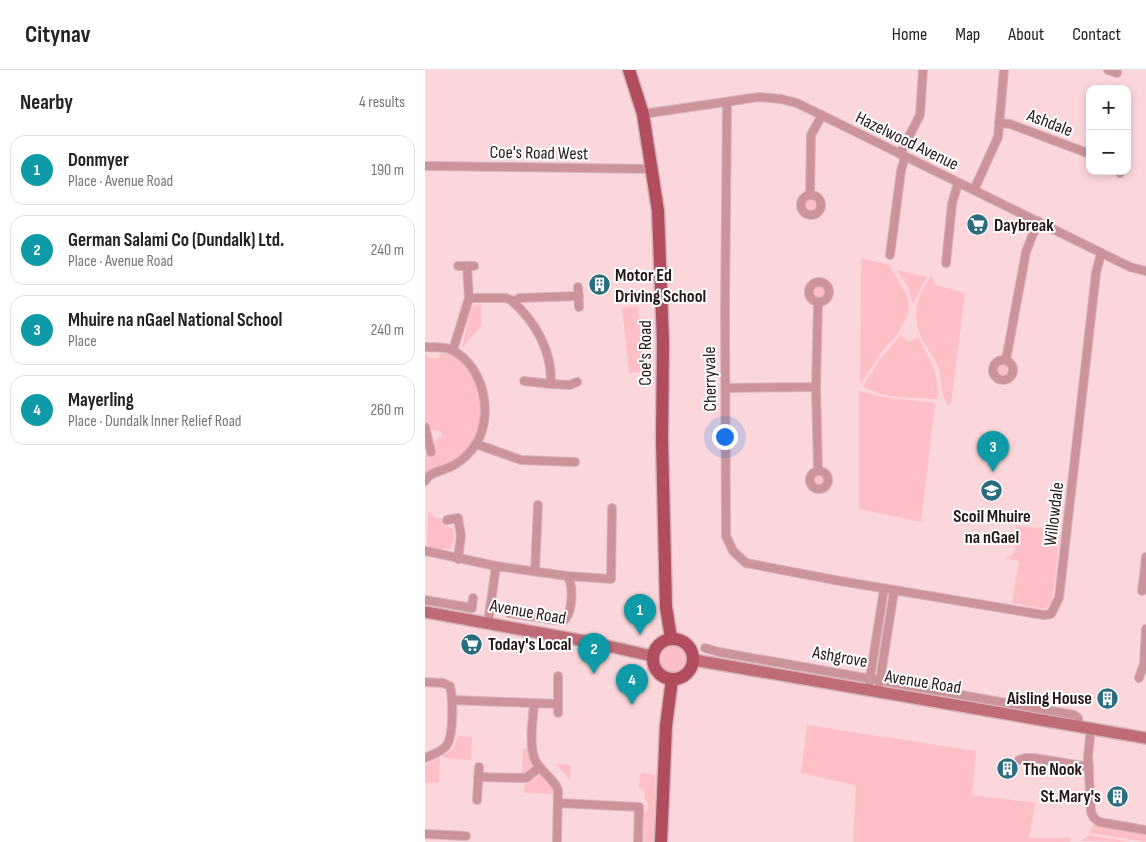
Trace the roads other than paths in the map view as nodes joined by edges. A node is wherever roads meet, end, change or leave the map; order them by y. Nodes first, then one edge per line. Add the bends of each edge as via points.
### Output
1 (629, 70) edge
2 (923, 70) edge
3 (1004, 70) edge
4 (1108, 70) edge
5 (1117, 73) dead end
6 (727, 103) junction
7 (643, 114) junction
8 (822, 115) junction
9 (999, 123) junction
10 (1086, 152) edge
11 (902, 155) junction
12 (425, 166) edge
13 (653, 169) junction
14 (958, 183) junction
15 (974, 190) junction
16 (810, 195) dead end
17 (1038, 221) junction
18 (1101, 253) junction
19 (889, 255) dead end
20 (946, 264) dead end
21 (458, 266) dead end
22 (1146, 271) edge
23 (579, 287) dead end
24 (579, 296) junction
25 (469, 298) junction
26 (818, 302) dead end
27 (515, 304) junction
28 (579, 307) dead end
29 (425, 347) edge
30 (453, 350) junction
31 (1007, 360) dead end
32 (524, 381) dead end
33 (577, 382) dead end
34 (551, 384) junction
35 (816, 387) junction
36 (726, 388) junction
37 (425, 427) edge
38 (437, 434) dead end
39 (429, 436) junction
40 (476, 444) junction
41 (431, 452) dead end
42 (575, 462) dead end
43 (818, 471) dead end
44 (425, 481) edge
45 (537, 505) dead end
46 (612, 508) dead end
47 (447, 520) dead end
48 (425, 551) edge
49 (1146, 556) edge
50 (458, 559) junction
51 (496, 566) junction
52 (535, 571) junction
53 (567, 576) junction
54 (1145, 576) edge
55 (889, 590) junction
56 (1142, 590) dead end
57 (473, 598) dead end
58 (425, 600) edge
59 (505, 608) dead end
60 (425, 612) edge
61 (488, 623) junction
62 (1146, 629) edge
63 (671, 638) junction
64 (1145, 642) edge
65 (705, 648) dead end
66 (652, 656) junction
67 (693, 660) junction
68 (558, 676) dead end
69 (870, 678) junction
70 (1139, 678) dead end
71 (672, 679) junction
72 (880, 679) junction
73 (425, 682) edge
74 (873, 692) junction
75 (452, 700) junction
76 (535, 703) junction
77 (558, 704) junction
78 (558, 713) dead end
79 (1079, 726) junction
80 (1091, 728) junction
81 (1146, 738) edge
82 (425, 758) edge
83 (1019, 760) dead end
84 (1089, 766) junction
85 (479, 767) dead end
86 (540, 767) junction
87 (478, 777) junction
88 (477, 800) dead end
89 (558, 803) junction
90 (1146, 830) edge
91 (425, 834) edge
92 (466, 836) dead end
93 (557, 842) edge
94 (638, 842) edge
95 (661, 842) edge

1 - 7 main road, Coe's Road
2 - 11 street via 920,115
3 - 9 street
4 - 5 street
6 - 7 street, Hazelwood Avenue
6 - 8 street, Hazelwood Avenue via 769,97 797,103
6 - 36 street, Cherryvale
7 - 13 main road, Coe's Road
8 - 11 street, Hazelwood Avenue
8 - 16 street via 811,135
9 - 10 street, Ashdale via 1010,124
9 - 15 street via 991,157
11 - 14 street, Hazelwood Avenue
11 - 19 street
12 - 13 street, Coe's Road West
13 - 63 main road, Coe's Road via 660,241 666,607
14 - 15 street, Hazelwood Avenue
14 - 20 street via 952,204
15 - 17 street, Hazelwood Avenue
17 - 18 street, Hazelwood Avenue
17 - 31 street via 1026,252
18 - 22 street, Hazelwood Avenue
18 - 55 street, Willowdale via 1056,608 1051,614 1044,615
21 - 25 street via 471,266
23 - 24 street
24 - 27 street via 520,298
24 - 28 street
25 - 27 street via 506,298
25 - 30 street
26 - 35 street
27 - 34 street via 546,348 550,358
29 - 30 street
30 - 40 street via 469,365 485,399 484,424
32 - 34 street
33 - 34 street
35 - 36 street
35 - 43 street
36 - 55 street, Cherryvale via 726,536 733,551 746,562 757,565
37 - 39 street
38 - 39 street
39 - 41 street
40 - 42 street via 521,460
40 - 44 street via 455,465 429,474
45 - 52 street
46 - 53 street via 611,579
47 - 50 street via 458,518 461,536
48 - 50 street
49 - 54 street
50 - 51 street
51 - 52 street
51 - 61 street
52 - 53 street
53 - 59 street via 571,585 570,611 563,621 515,615
54 - 56 street
55 - 69 street
55 - 72 street
57 - 58 street via 472,608
60 - 61 main road, Avenue Road
61 - 66 main road, Avenue Road
62 - 64 street
63 - 66 main road via 661,642
63 - 67 main road via 687,644
64 - 70 street via 1144,664
65 - 69 street, Ashgrove
66 - 71 main road via 655,669 665,678
67 - 71 main road via 689,672
67 - 74 main road, Avenue Road
68 - 77 street
69 - 72 street, Ashgrove
69 - 74 street
71 - 95 main road via 666,726
72 - 74 street
72 - 79 street, Ashgrove via 1074,715
73 - 75 street via 450,686
74 - 79 main road, Avenue Road
75 - 76 street
75 - 82 street via 450,735 446,745
76 - 77 street
76 - 86 street via 532,746
77 - 78 street
79 - 80 main road, Avenue Road
80 - 81 main road, Avenue Road
80 - 84 street
83 - 84 street via 1034,758
84 - 90 street via 1094,818 1099,822
85 - 87 street
86 - 87 street via 526,778
86 - 89 street via 556,784
87 - 88 street
89 - 93 street
89 - 94 street via 639,807
91 - 92 street

